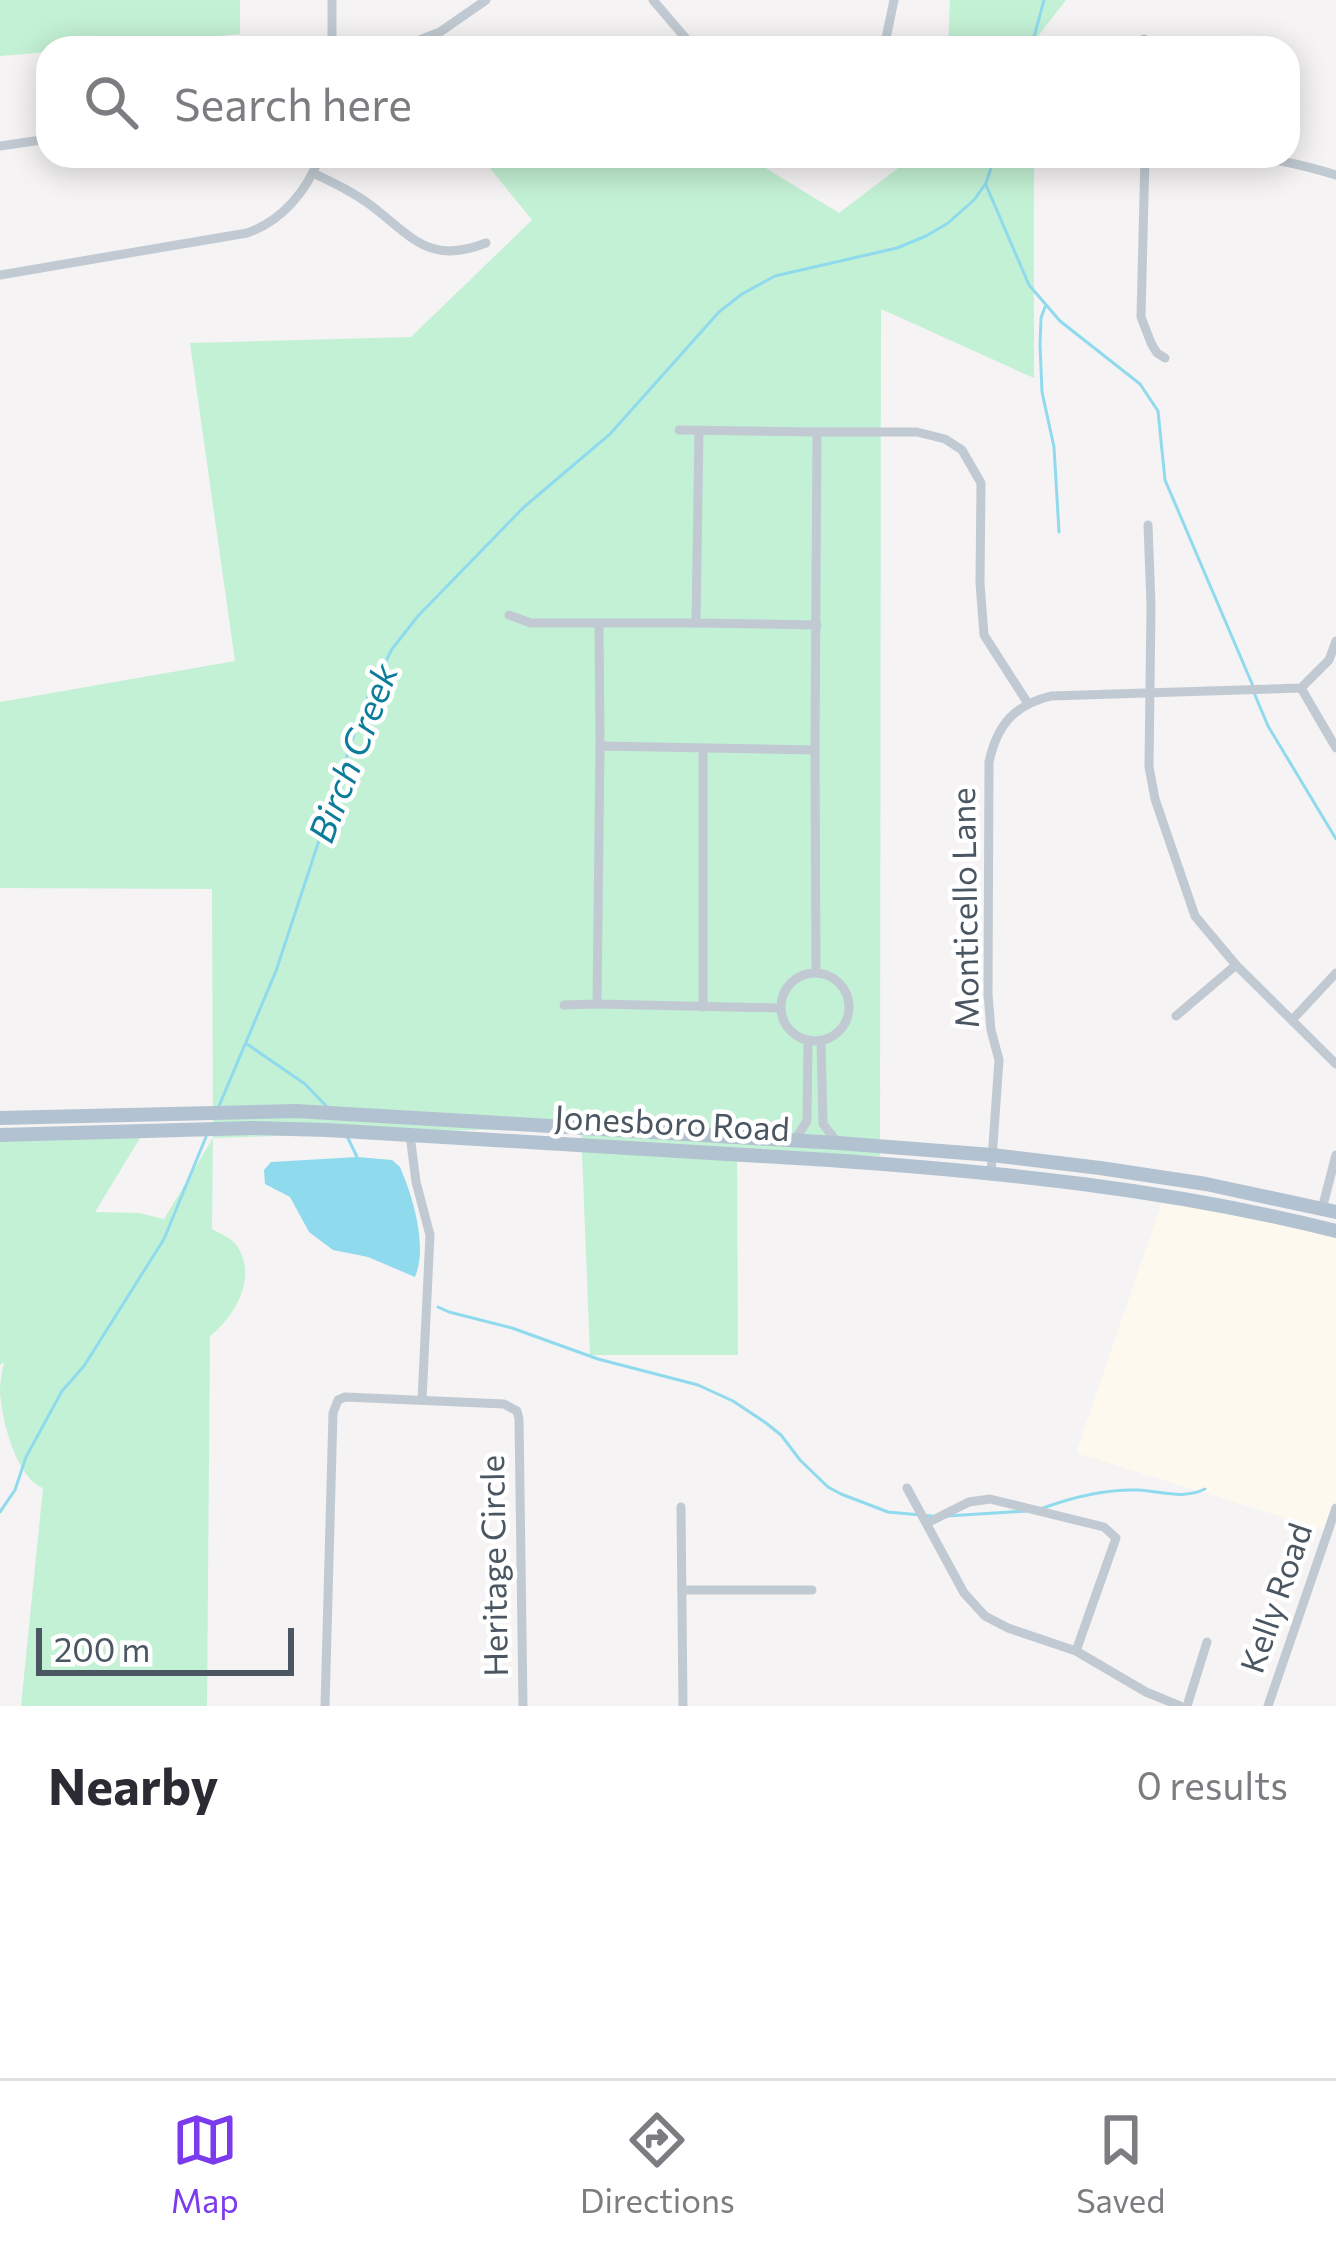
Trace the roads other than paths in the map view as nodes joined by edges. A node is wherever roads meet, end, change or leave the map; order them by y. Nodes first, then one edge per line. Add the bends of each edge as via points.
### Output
1 (332, 0) edge
2 (486, 0) edge
3 (653, 0) edge
4 (895, 0) edge
5 (332, 36) edge
6 (430, 36) edge
7 (684, 36) edge
8 (887, 36) edge
9 (36, 141) edge
10 (0, 146) edge
11 (1300, 165) edge
12 (316, 168) edge
13 (1144, 168) edge
14 (314, 173) junction
15 (1336, 175) edge
16 (486, 243) dead end
17 (0, 275) edge
18 (1165, 358) dead end
19 (680, 430) dead end
20 (699, 430) junction
21 (817, 432) junction
22 (1148, 525) dead end
23 (509, 615) dead end
24 (599, 623) junction
25 (696, 623) junction
26 (817, 626) junction
27 (1336, 641) edge
28 (1301, 688) junction
29 (1149, 694) junction
30 (1027, 702) junction
31 (600, 746) junction
32 (704, 748) junction
33 (1336, 748) edge
34 (815, 750) junction
35 (1236, 965) junction
36 (816, 972) junction
37 (1336, 973) edge
38 (597, 1004) junction
39 (564, 1005) dead end
40 (703, 1007) junction
41 (781, 1008) junction
42 (1175, 1016) dead end
43 (1293, 1018) junction
44 (815, 1041) junction
45 (1336, 1064) edge
46 (0, 1118) edge
47 (410, 1126) junction
48 (0, 1135) edge
49 (794, 1141) junction
50 (838, 1143) junction
51 (992, 1155) junction
52 (1336, 1155) edge
53 (991, 1173) junction
54 (1329, 1210) edge
55 (1336, 1231) edge
56 (422, 1400) junction
57 (907, 1488) dead end
58 (681, 1507) dead end
59 (1335, 1516) edge
60 (927, 1523) junction
61 (812, 1590) dead end
62 (682, 1591) junction
63 (1208, 1642) dead end
64 (1076, 1651) junction
65 (325, 1706) edge
66 (523, 1706) edge
67 (682, 1706) edge
68 (1183, 1706) edge
69 (1268, 1706) edge

1 - 5 street
2 - 6 street
3 - 7 street
4 - 8 street
9 - 10 street
11 - 15 street
12 - 14 street
13 - 18 street via 1141,317
14 - 16 street via 427,248
14 - 17 street via 280,215 247,233
19 - 20 street
20 - 21 street
20 - 25 street
21 - 26 street
21 - 30 street via 917,433 962,450 981,483 984,635
22 - 29 street
23 - 24 street via 531,623
24 - 25 street
24 - 31 street
25 - 26 street
26 - 34 street
27 - 28 street
28 - 29 street
28 - 33 street
29 - 30 street
29 - 35 street via 1155,799 1195,916
30 - 51 street, Monticello Lane via 993,743 989,762 988,994 999,1060
31 - 32 street
31 - 38 street
32 - 34 street
32 - 40 street
34 - 36 street
35 - 42 street
35 - 43 street
36 - 41 street via 795,979
36 - 44 street via 837,980 849,998 847,1021
37 - 43 street
38 - 39 street
38 - 40 street
40 - 41 street
41 - 44 street via 786,1025
43 - 45 street
44 - 49 street via 807,1121
44 - 50 street via 823,1124
46 - 47 main road, Jonesboro Road via 275,1111
47 - 48 main road, Jonesboro Road
47 - 49 main road, Jonesboro Road
47 - 53 main road, Jonesboro Road
47 - 56 street via 430,1235
49 - 50 main road, Jonesboro Road
50 - 51 main road, Jonesboro Road
51 - 53 street, Monticello Lane
51 - 54 main road, Jonesboro Road
52 - 54 street
53 - 55 main road, Jonesboro Road via 1225,1206
56 - 65 street, Heritage Circle via 345,1397 334,1406
56 - 66 street, Heritage Circle via 504,1404 519,1418
57 - 60 street
58 - 62 street
59 - 69 street, Kelly Road
60 - 64 street via 985,1616
60 - 64 street via 990,1499 1104,1527 1116,1538
61 - 62 street
62 - 67 street
63 - 68 street
64 - 68 street

